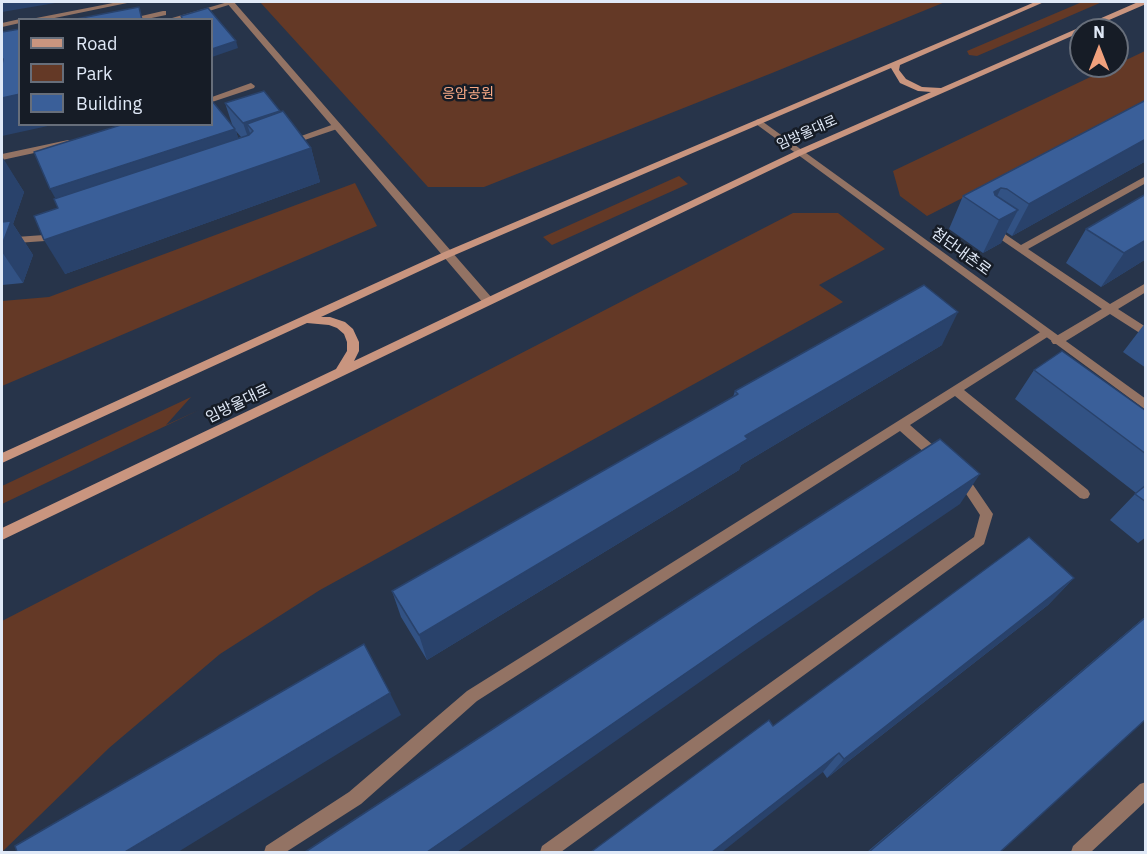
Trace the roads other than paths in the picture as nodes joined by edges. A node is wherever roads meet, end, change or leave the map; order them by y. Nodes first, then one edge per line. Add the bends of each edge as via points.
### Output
1 (128, 2) edge
2 (158, 2) edge
3 (231, 2) edge
4 (1040, 2) edge
5 (1143, 2) edge
6 (166, 17) edge
7 (41, 18) edge
8 (18, 21) edge
9 (2, 25) edge
10 (896, 63) junction
11 (251, 86) dead end
12 (942, 90) junction
13 (213, 100) edge
14 (759, 122) junction
15 (337, 126) junction
16 (78, 141) edge
17 (281, 145) edge
18 (801, 152) junction
19 (2, 157) edge
20 (1146, 179) edge
21 (986, 226) edge
22 (67, 230) edge
23 (2, 241) edge
24 (1021, 249) junction
25 (446, 255) junction
26 (1146, 287) edge
27 (488, 301) junction
28 (1110, 310) junction
29 (290, 326) junction
30 (1046, 333) junction
31 (1146, 333) edge
32 (1057, 341) junction
33 (327, 378) junction
34 (955, 390) junction
35 (1146, 406) edge
36 (901, 424) junction
37 (2, 458) edge
38 (1084, 494) dead end
39 (2, 534) edge
40 (1146, 790) edge
41 (272, 852) edge
42 (548, 852) edge
43 (1079, 852) edge

1 - 7 street
2 - 6 street
3 - 6 street
3 - 15 street
4 - 10 main road, 임방울대로
5 - 12 main road, 임방울대로
8 - 9 street
10 - 12 main road via 895,70 903,81 921,89
10 - 14 main road, 임방울대로
11 - 13 street
12 - 18 main road, 임방울대로
14 - 18 street, 첨단내촌로
14 - 25 main road, 임방울대로
15 - 17 street
15 - 25 street
16 - 19 street
18 - 27 main road, 임방울대로
18 - 30 street, 첨단내촌로
20 - 24 street
21 - 24 street
22 - 23 street via 45,238
24 - 28 street
25 - 27 street
25 - 29 main road, 임방울대로
26 - 28 street
27 - 33 main road, 임방울대로
28 - 31 street
28 - 32 street
29 - 33 main road via 318,319 341,325 350,332 353,351 348,362
29 - 37 main road, 임방울대로
30 - 32 street, 첨단내촌로
30 - 34 street
32 - 35 street, 첨단내촌로
33 - 39 main road, 임방울대로
34 - 36 street
34 - 38 street
36 - 41 street via 472,696 355,798
36 - 42 street via 966,481 987,514 979,540
40 - 43 street

